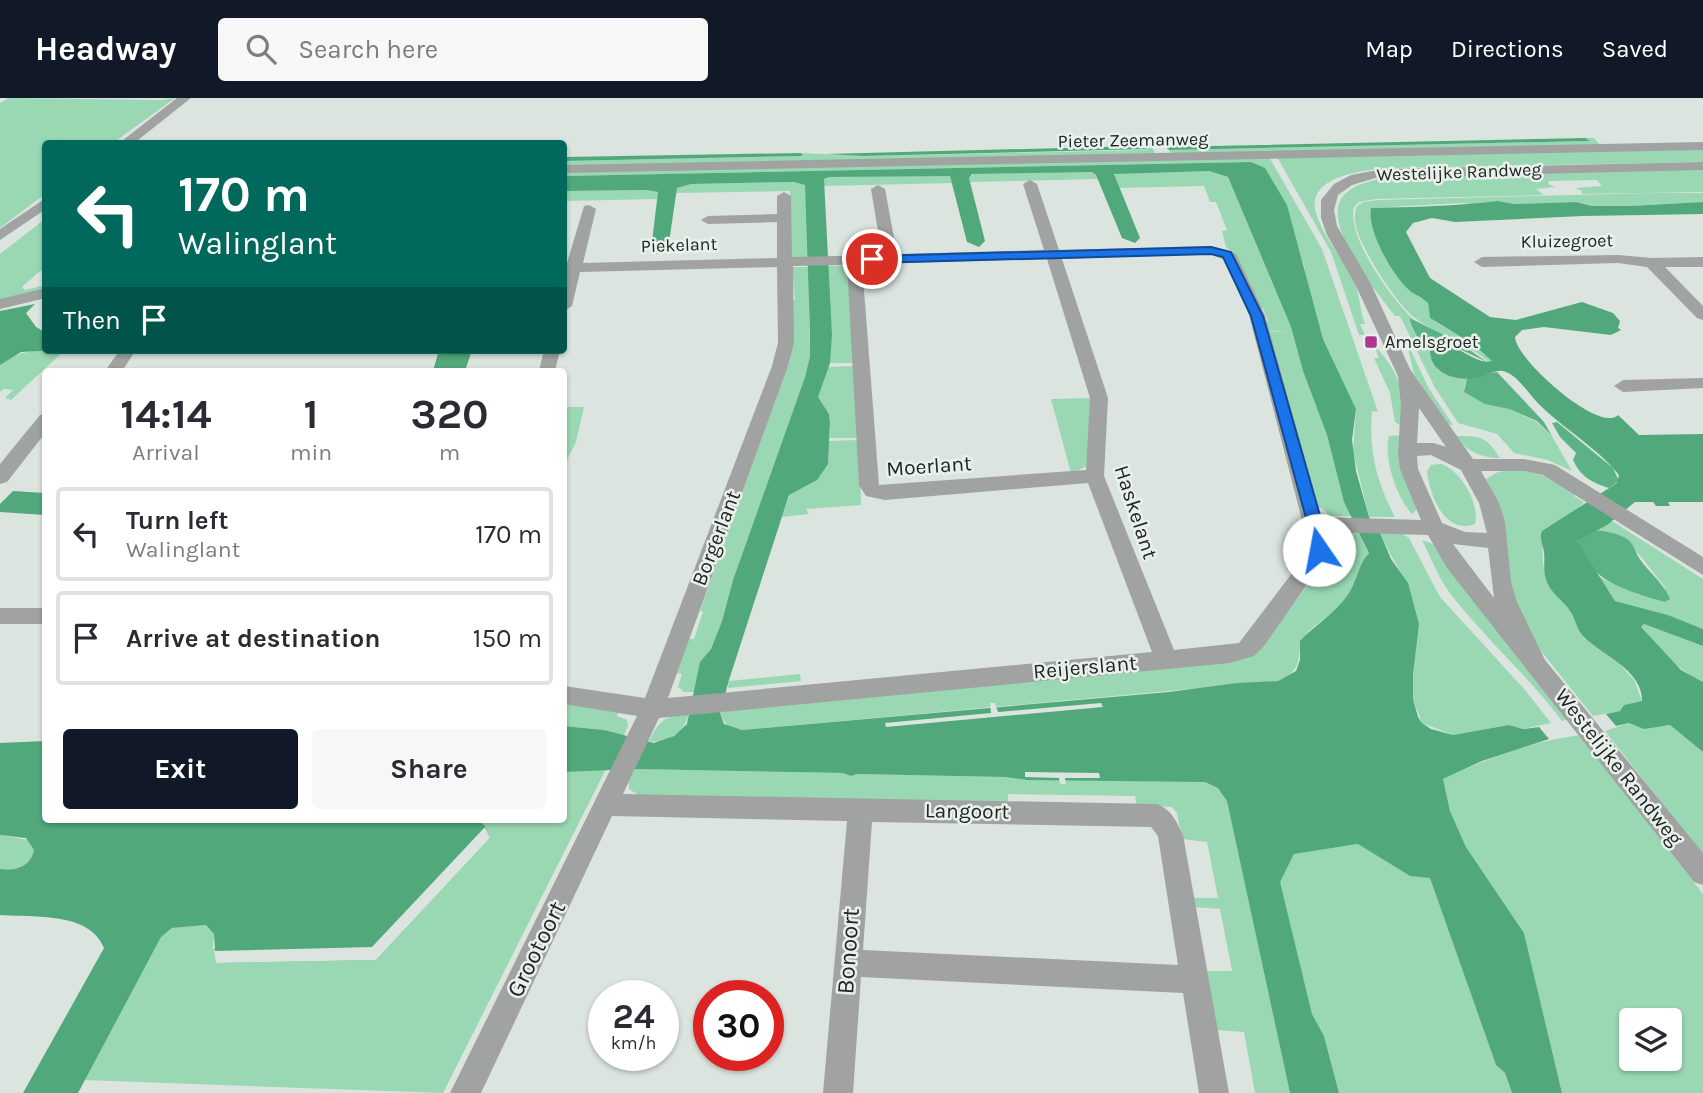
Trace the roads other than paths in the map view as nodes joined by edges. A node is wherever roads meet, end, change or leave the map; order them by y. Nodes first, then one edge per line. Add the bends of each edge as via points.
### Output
1 (185, 98) edge
2 (129, 140) edge
3 (1703, 146) edge
4 (1703, 166) edge
5 (567, 169) edge
6 (1030, 184) dead end
7 (878, 188) dead end
8 (784, 196) dead end
9 (42, 205) edge
10 (589, 209) dead end
11 (785, 218) junction
12 (708, 220) dead end
13 (0, 236) edge
14 (1052, 254) junction
15 (890, 259) junction
16 (848, 260) junction
17 (789, 261) junction
18 (1482, 262) dead end
19 (1703, 262) edge
20 (1652, 263) junction
21 (568, 268) edge
22 (42, 294) edge
23 (0, 304) edge
24 (1703, 315) edge
25 (1403, 369) junction
26 (1703, 383) edge
27 (1623, 386) dead end
28 (42, 424) edge
29 (1407, 453) junction
30 (1467, 465) junction
31 (1095, 476) junction
32 (0, 477) edge
33 (1313, 524) junction
34 (1434, 528) junction
35 (1498, 539) junction
36 (1703, 567) edge
37 (0, 616) edge
38 (42, 616) edge
39 (1166, 659) junction
40 (1534, 660) junction
41 (567, 696) edge
42 (647, 718) junction
43 (607, 805) junction
44 (860, 809) junction
45 (1703, 873) edge
46 (847, 963) junction
47 (1195, 980) junction
48 (465, 1093) edge
49 (838, 1093) edge
50 (1214, 1093) edge

1 - 2 street
3 - 5 street, Pieter Zeemanweg
4 - 25 street, Westelijke Randweg via 1396,173 1345,183 1329,198 1329,221
6 - 14 street, Haskelant
7 - 15 street
8 - 11 street
9 - 13 street
10 - 21 street
11 - 12 street, Piekelant
11 - 17 street
14 - 15 street, Piekelant
14 - 31 street, Haskelant via 1099,398
14 - 33 street, Reijerslant via 1211,250 1231,257 1257,316
15 - 16 street, Piekelant
16 - 17 street, Piekelant
16 - 31 street, Moerlant via 873,491
17 - 21 street, Piekelant
17 - 42 street, Borgerlant via 786,343 780,366
18 - 20 street, Kluizegroet via 1618,259
19 - 20 street, Kluizegroet
20 - 24 street
22 - 23 street
25 - 29 street, Westelijke Randweg via 1410,405
25 - 30 street, Westelijke Randweg
26 - 27 street
28 - 32 street
29 - 30 street via 1434,449
29 - 34 street, Westelijke Randweg via 1411,477
30 - 35 street, Westelijke Randweg via 1489,503
30 - 36 street via 1548,470
31 - 39 street, Haskelant
33 - 34 street
33 - 39 street, Reijerslant via 1320,540 1315,558 1246,650
34 - 35 street via 1474,542
34 - 40 street, Westelijke Randweg via 1466,581
35 - 40 street, Westelijke Randweg via 1504,594
37 - 38 street
39 - 42 street, Reijerslant via 734,699 683,706
40 - 45 street, Westelijke Randweg
41 - 42 street, Reijerslant
42 - 43 street, Borgerlant
43 - 44 street, Langoort
43 - 48 street, Grootoort
44 - 46 street, Bonoort
44 - 47 street, Langoort via 1157,816 1170,835
46 - 47 street
46 - 49 street, Bonoort
47 - 50 street, Langoort

